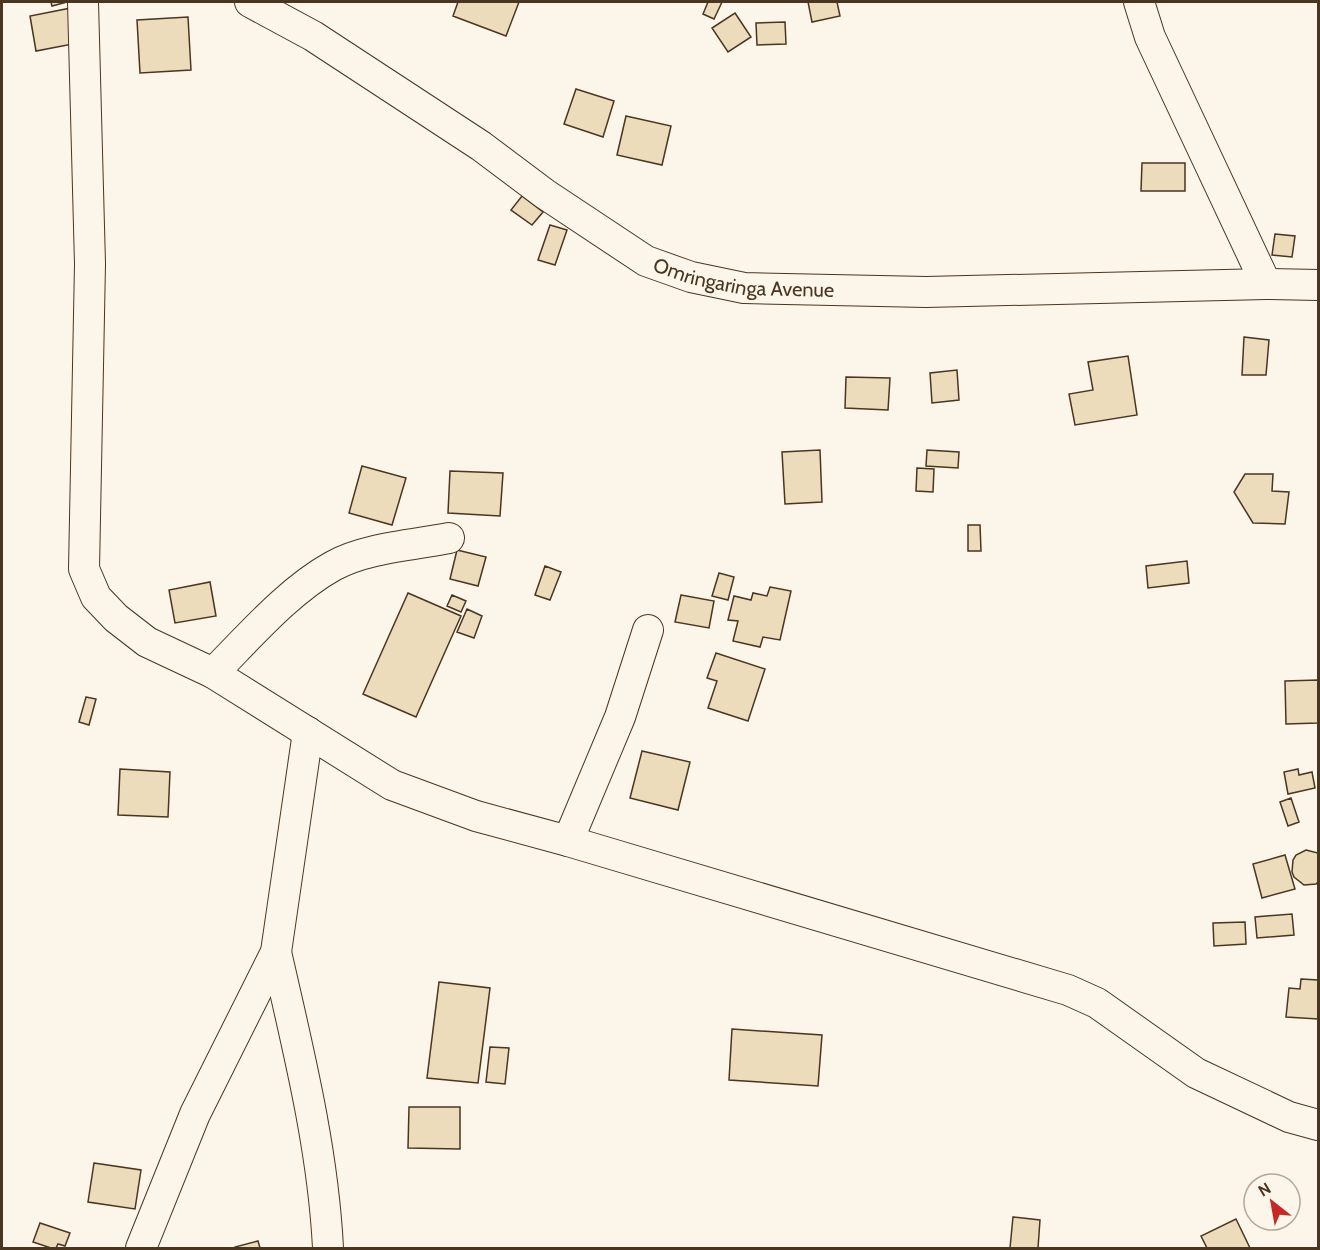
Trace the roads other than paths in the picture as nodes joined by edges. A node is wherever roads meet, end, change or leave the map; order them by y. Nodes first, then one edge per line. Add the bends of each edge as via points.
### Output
1 (83, 2) edge
2 (250, 2) edge
3 (1139, 2) edge
4 (1266, 284) junction
5 (1318, 285) edge
6 (449, 538) dead end
7 (648, 630) dead end
8 (213, 674) junction
9 (308, 732) junction
10 (568, 841) junction
11 (276, 952) junction
12 (1318, 1125) edge
13 (141, 1248) edge
14 (328, 1248) edge

1 - 8 street via 90,264 84,569 96,597 116,618 147,642
2 - 4 street, Omringaringa Avenue via 404,95 646,261 691,277 744,288 926,292
3 - 4 street via 1150,37
4 - 5 street, Omringaringa Avenue
6 - 8 street via 363,555 334,566 272,614
7 - 10 street via 620,717
8 - 9 street
9 - 10 street via 392,785 476,816
9 - 11 street
10 - 12 street via 1068,990 1097,1003 1196,1072 1289,1117
11 - 13 street via 195,1114
11 - 14 street via 308,1101 326,1206

